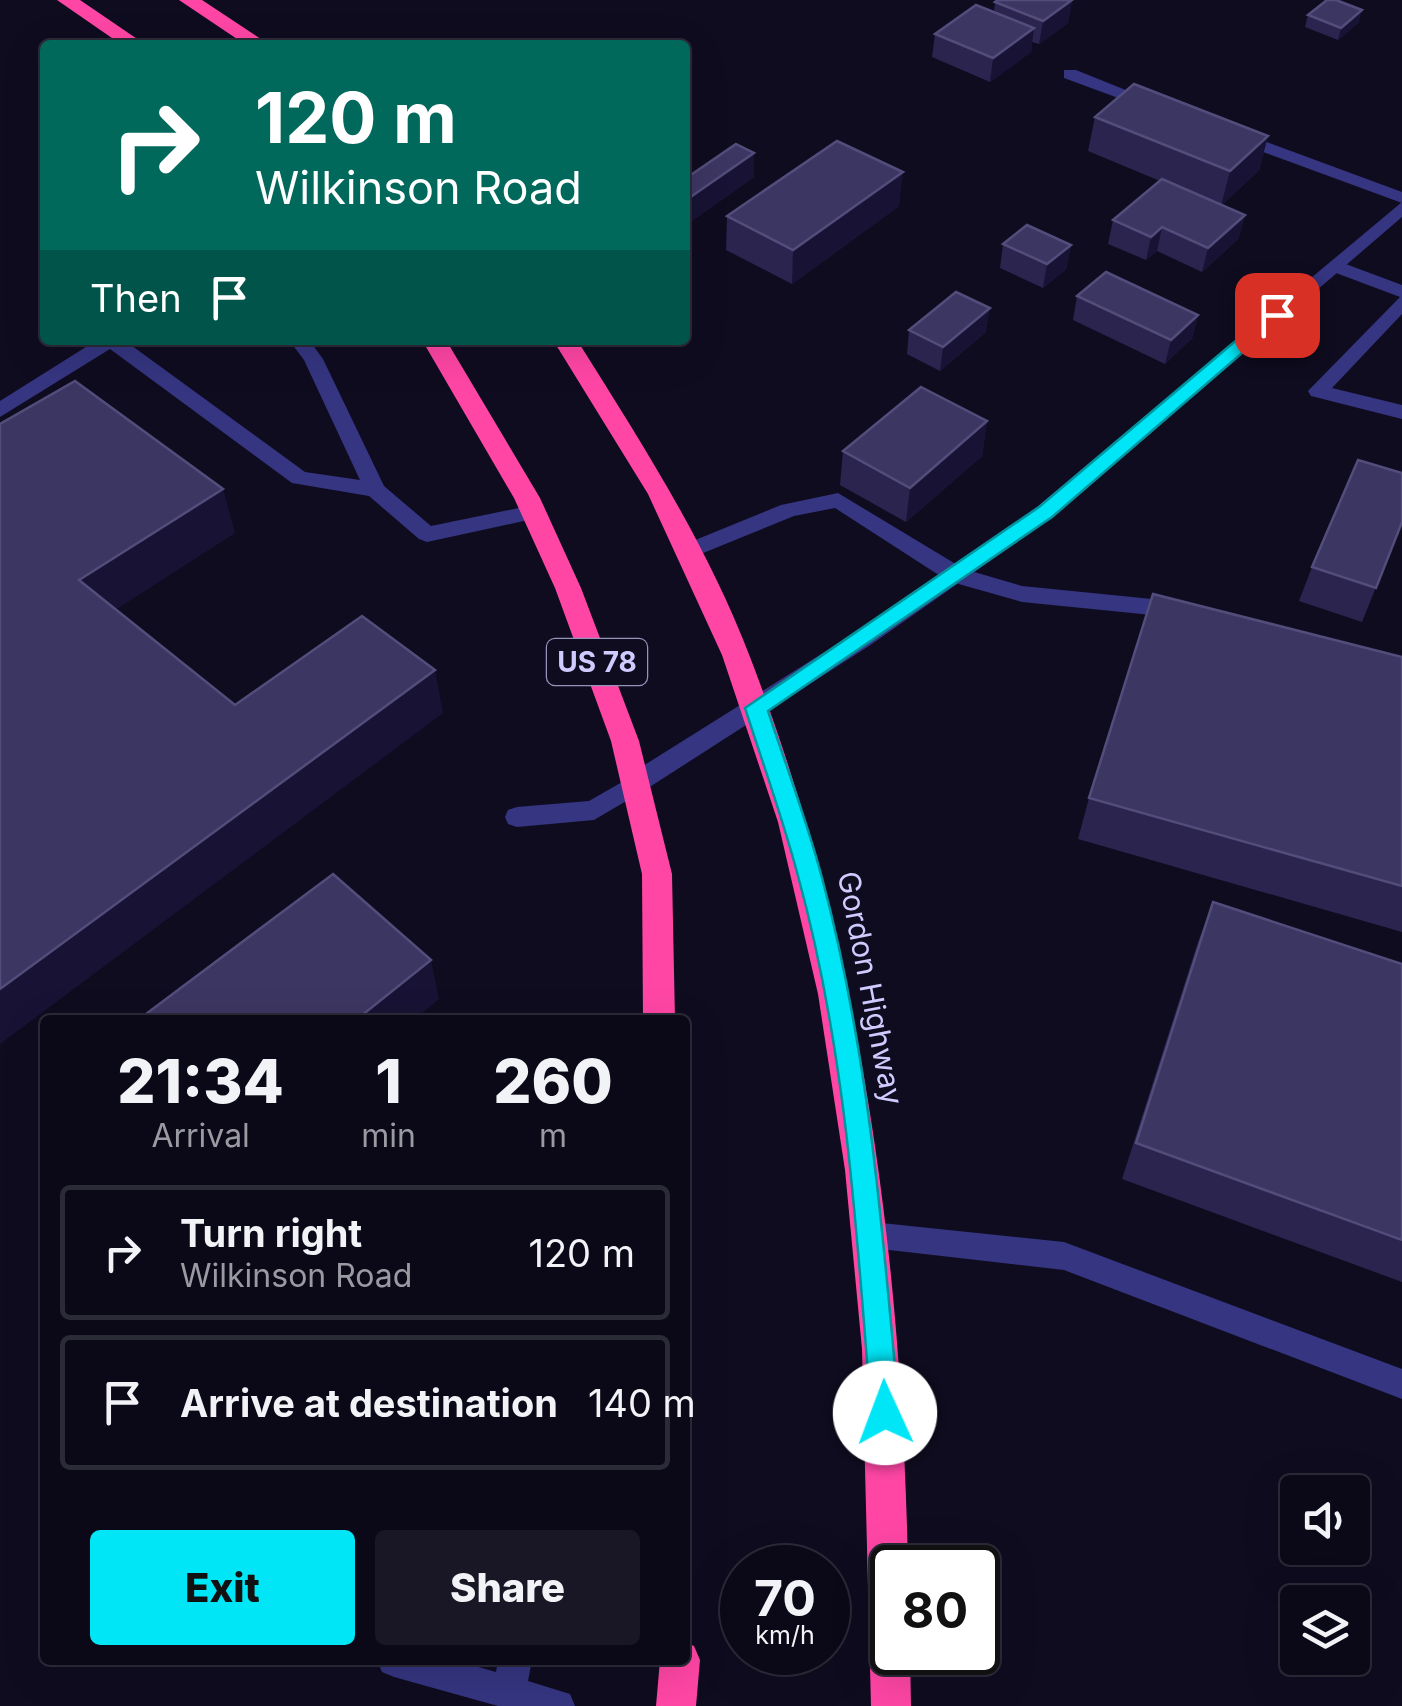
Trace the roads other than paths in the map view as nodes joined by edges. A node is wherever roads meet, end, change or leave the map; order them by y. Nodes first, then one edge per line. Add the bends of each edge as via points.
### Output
1 (67, 0) edge
2 (189, 0) edge
3 (128, 40) edge
4 (252, 40) edge
5 (1070, 74) dead end
6 (1178, 114) edge
7 (1214, 128) edge
8 (1402, 198) edge
9 (1402, 208) edge
10 (1335, 266) junction
11 (1402, 292) edge
12 (1402, 303) edge
13 (103, 345) edge
14 (118, 345) edge
15 (303, 345) edge
16 (437, 345) edge
17 (567, 345) edge
18 (0, 410) edge
19 (1402, 412) edge
20 (375, 490) junction
21 (534, 512) junction
22 (691, 550) junction
23 (956, 575) junction
24 (1201, 612) edge
25 (756, 708) junction
26 (636, 784) junction
27 (517, 817) dead end
28 (658, 1015) edge
29 (872, 1235) junction
30 (1402, 1384) edge
31 (431, 1665) edge
32 (680, 1665) edge
33 (512, 1676) edge
34 (558, 1706) edge
35 (676, 1706) edge
36 (891, 1706) edge

1 - 3 highway
2 - 4 highway
5 - 6 street
7 - 8 street
9 - 10 street
10 - 11 street
10 - 23 street via 1046,512
12 - 19 street via 1318,391
13 - 18 street
14 - 20 street via 299,478
15 - 20 street
16 - 21 highway, US 78
17 - 22 highway, Gordon Highway via 645,464
20 - 21 street via 427,534
21 - 26 highway, US 78 via 608,692
22 - 23 street via 789,510 838,500
22 - 25 highway, Gordon Highway
23 - 24 street via 1022,594
23 - 25 street
25 - 26 street
25 - 29 highway, Gordon Highway via 810,877 840,1015
26 - 27 street via 594,810
26 - 28 highway, US 78 via 656,874
29 - 30 street via 1064,1256
29 - 36 highway, Gordon Highway via 882,1345
31 - 33 street
32 - 35 highway
33 - 34 street

